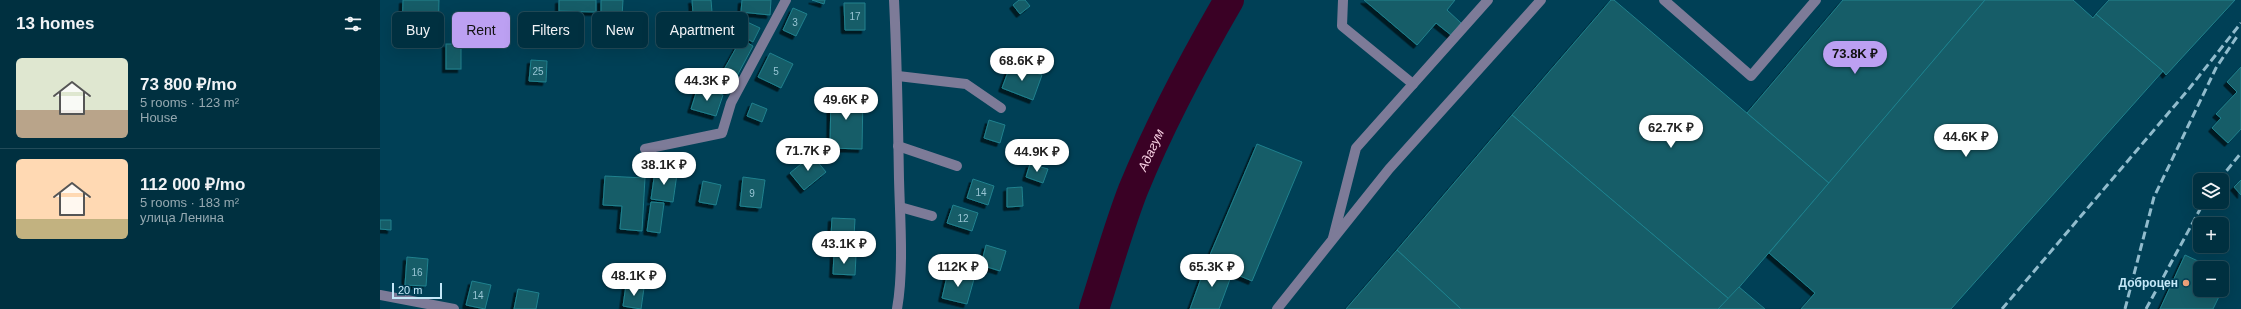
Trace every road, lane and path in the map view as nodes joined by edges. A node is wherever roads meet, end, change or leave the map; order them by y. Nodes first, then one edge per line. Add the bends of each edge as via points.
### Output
1 (786, 0) edge
2 (894, 0) edge
3 (1343, 0) edge
4 (1488, 0) edge
5 (1540, 0) edge
6 (1664, 0) edge
7 (1816, 0) edge
8 (898, 76) junction
9 (1413, 84) junction
10 (1001, 108) dead end
11 (898, 146) junction
12 (645, 149) dead end
13 (957, 166) dead end
14 (900, 206) junction
15 (932, 216) dead end
16 (1332, 242) junction
17 (380, 295) edge
18 (454, 309) edge
19 (897, 309) edge
20 (1277, 309) edge

1 - 12 street via 731,104 722,133
2 - 8 street
3 - 9 street via 1342,26
4 - 9 street
5 - 16 street via 1389,169
6 - 7 street via 1751,76
8 - 10 street via 966,84
8 - 11 street
9 - 16 street via 1356,148
11 - 13 street
11 - 14 street
14 - 15 street
14 - 19 street
16 - 20 street
17 - 18 street

